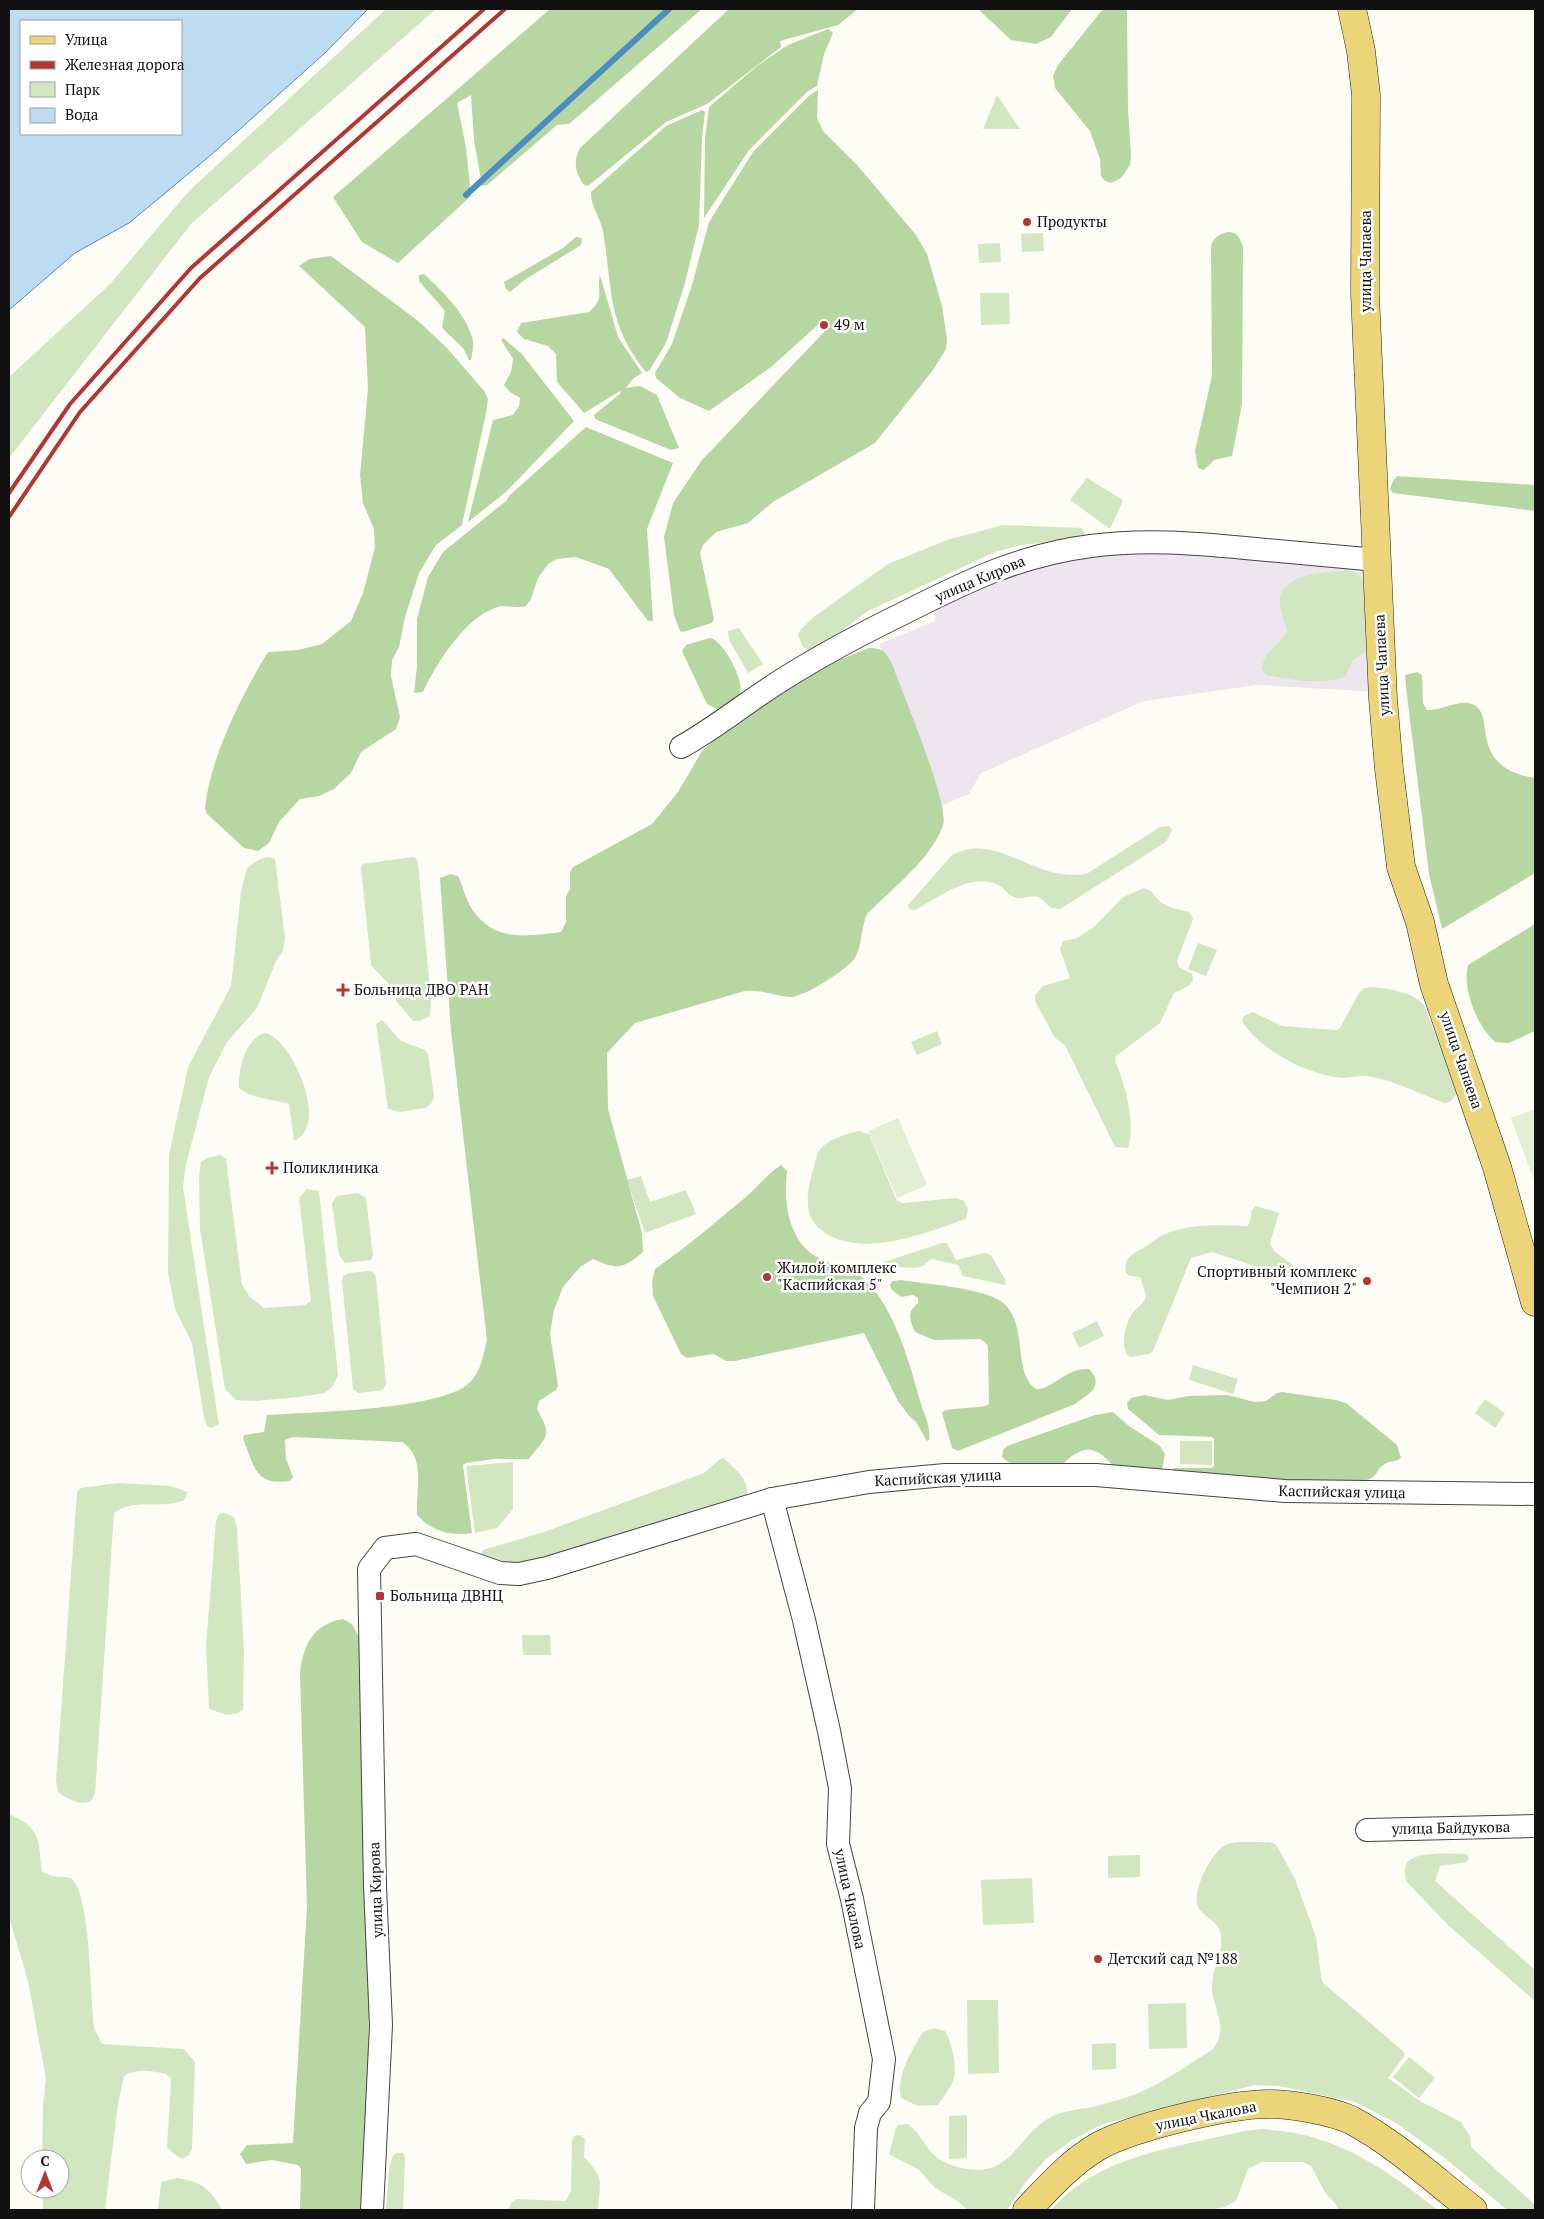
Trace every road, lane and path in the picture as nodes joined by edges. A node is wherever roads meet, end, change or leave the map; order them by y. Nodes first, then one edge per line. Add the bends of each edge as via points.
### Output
1 (1352, 9) edge
2 (1377, 560) junction
3 (681, 747) dead end
4 (1535, 1302) edge
5 (1535, 1494) edge
6 (772, 1499) junction
7 (369, 1569) joint
8 (1535, 1826) edge
9 (1367, 1830) dead end
10 (372, 2210) edge
11 (864, 2210) edge
12 (1027, 2210) edge
13 (1473, 2210) edge

1 - 2 main road, улица Чапаева via 1366,95 1364,294
2 - 3 street, улица Кирова via 1144,542 1092,546 1031,557 960,584 855,637 783,679 710,731
2 - 4 main road, улица Чапаева via 1388,760 1401,867 1420,922 1434,984 1497,1167
5 - 6 street, Каспийская улица via 1294,1491 1096,1475 1023,1474 945,1475 869,1482
6 - 7 street, Каспийская улица via 519,1574 488,1570 416,1544 385,1548
6 - 11 street, улица Чкалова via 829,1731 840,1788 838,1844 884,2059 879,2102 870,2113 866,2128
7 - 10 street, улица Кирова via 381,2025
8 - 9 street, улица Байдукова
12 - 13 main road, улица Чкалова via 1055,2181 1096,2148 1114,2139 1191,2117 1247,2105 1270,2104 1300,2106 1349,2119 1394,2147

